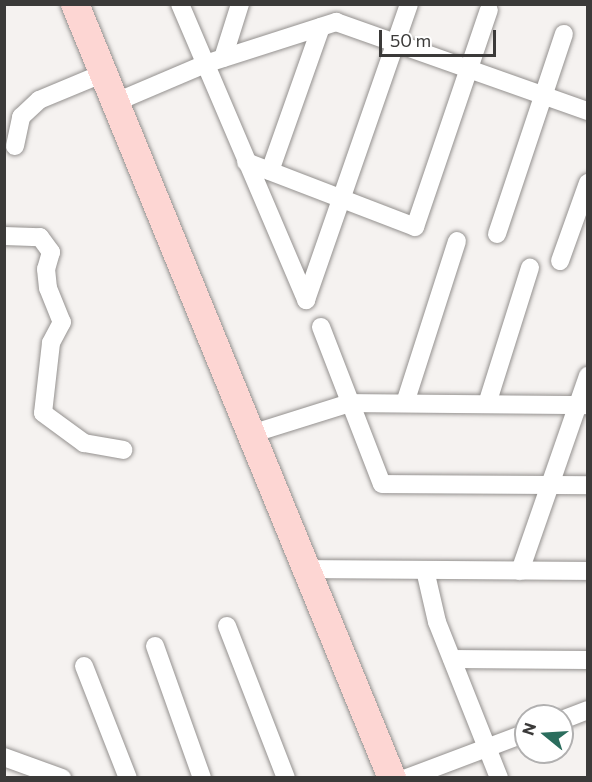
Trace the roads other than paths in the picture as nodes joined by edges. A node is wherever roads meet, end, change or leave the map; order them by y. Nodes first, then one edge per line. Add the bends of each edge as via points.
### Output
1 (75, 4) edge
2 (180, 4) edge
3 (240, 4) edge
4 (409, 4) edge
5 (489, 10) dead end
6 (321, 27) junction
7 (564, 34) dead end
8 (394, 43) junction
9 (223, 58) junction
10 (206, 64) junction
11 (470, 69) junction
12 (104, 73) junction
13 (544, 96) junction
14 (116, 102) junction
15 (588, 111) edge
16 (15, 146) dead end
17 (246, 162) junction
18 (270, 171) junction
19 (588, 183) edge
20 (341, 199) junction
21 (497, 234) dead end
22 (4, 236) edge
23 (457, 241) dead end
24 (560, 261) dead end
25 (530, 268) dead end
26 (321, 327) dead end
27 (588, 376) edge
28 (351, 403) junction
29 (405, 403) junction
30 (487, 404) junction
31 (583, 404) edge
32 (251, 434) junction
33 (123, 450) dead end
34 (550, 484) junction
35 (588, 485) edge
36 (307, 569) junction
37 (425, 570) junction
38 (520, 571) junction
39 (588, 571) edge
40 (227, 626) dead end
41 (155, 646) dead end
42 (452, 659) junction
43 (588, 660) edge
44 (84, 666) dead end
45 (514, 737) edge
46 (488, 747) junction
47 (4, 757) edge
48 (62, 777) edge
49 (128, 777) edge
50 (202, 777) edge
51 (286, 777) edge
52 (392, 777) edge
53 (407, 777) edge
54 (499, 777) edge

1 - 12 main road
2 - 10 street
3 - 9 street
4 - 8 street
5 - 11 street
6 - 8 street via 336,22
6 - 9 street
6 - 18 street
7 - 13 street
8 - 11 street
8 - 20 street
9 - 10 street
10 - 14 street
10 - 17 street
11 - 13 street
11 - 20 street via 415,227
12 - 14 main road
12 - 16 street via 39,100 21,117
13 - 15 street
13 - 21 street
14 - 32 main road
17 - 18 street
17 - 20 street via 306,300
18 - 20 street
19 - 24 street
22 - 33 street via 40,237 51,252 46,269 48,288 62,322 51,342 43,413 73,438 97,448
23 - 29 street
25 - 30 street
26 - 28 street
27 - 31 street
28 - 29 street
28 - 32 street
28 - 34 street via 382,484
29 - 30 street
30 - 31 street
31 - 34 street
32 - 36 main road
34 - 35 street
34 - 38 street
36 - 37 street
36 - 52 main road
37 - 38 street
37 - 42 street via 437,622
38 - 39 street
40 - 51 street
41 - 50 street
42 - 43 street
42 - 46 street
44 - 49 street
45 - 46 street
46 - 53 street
46 - 54 street
47 - 48 street

